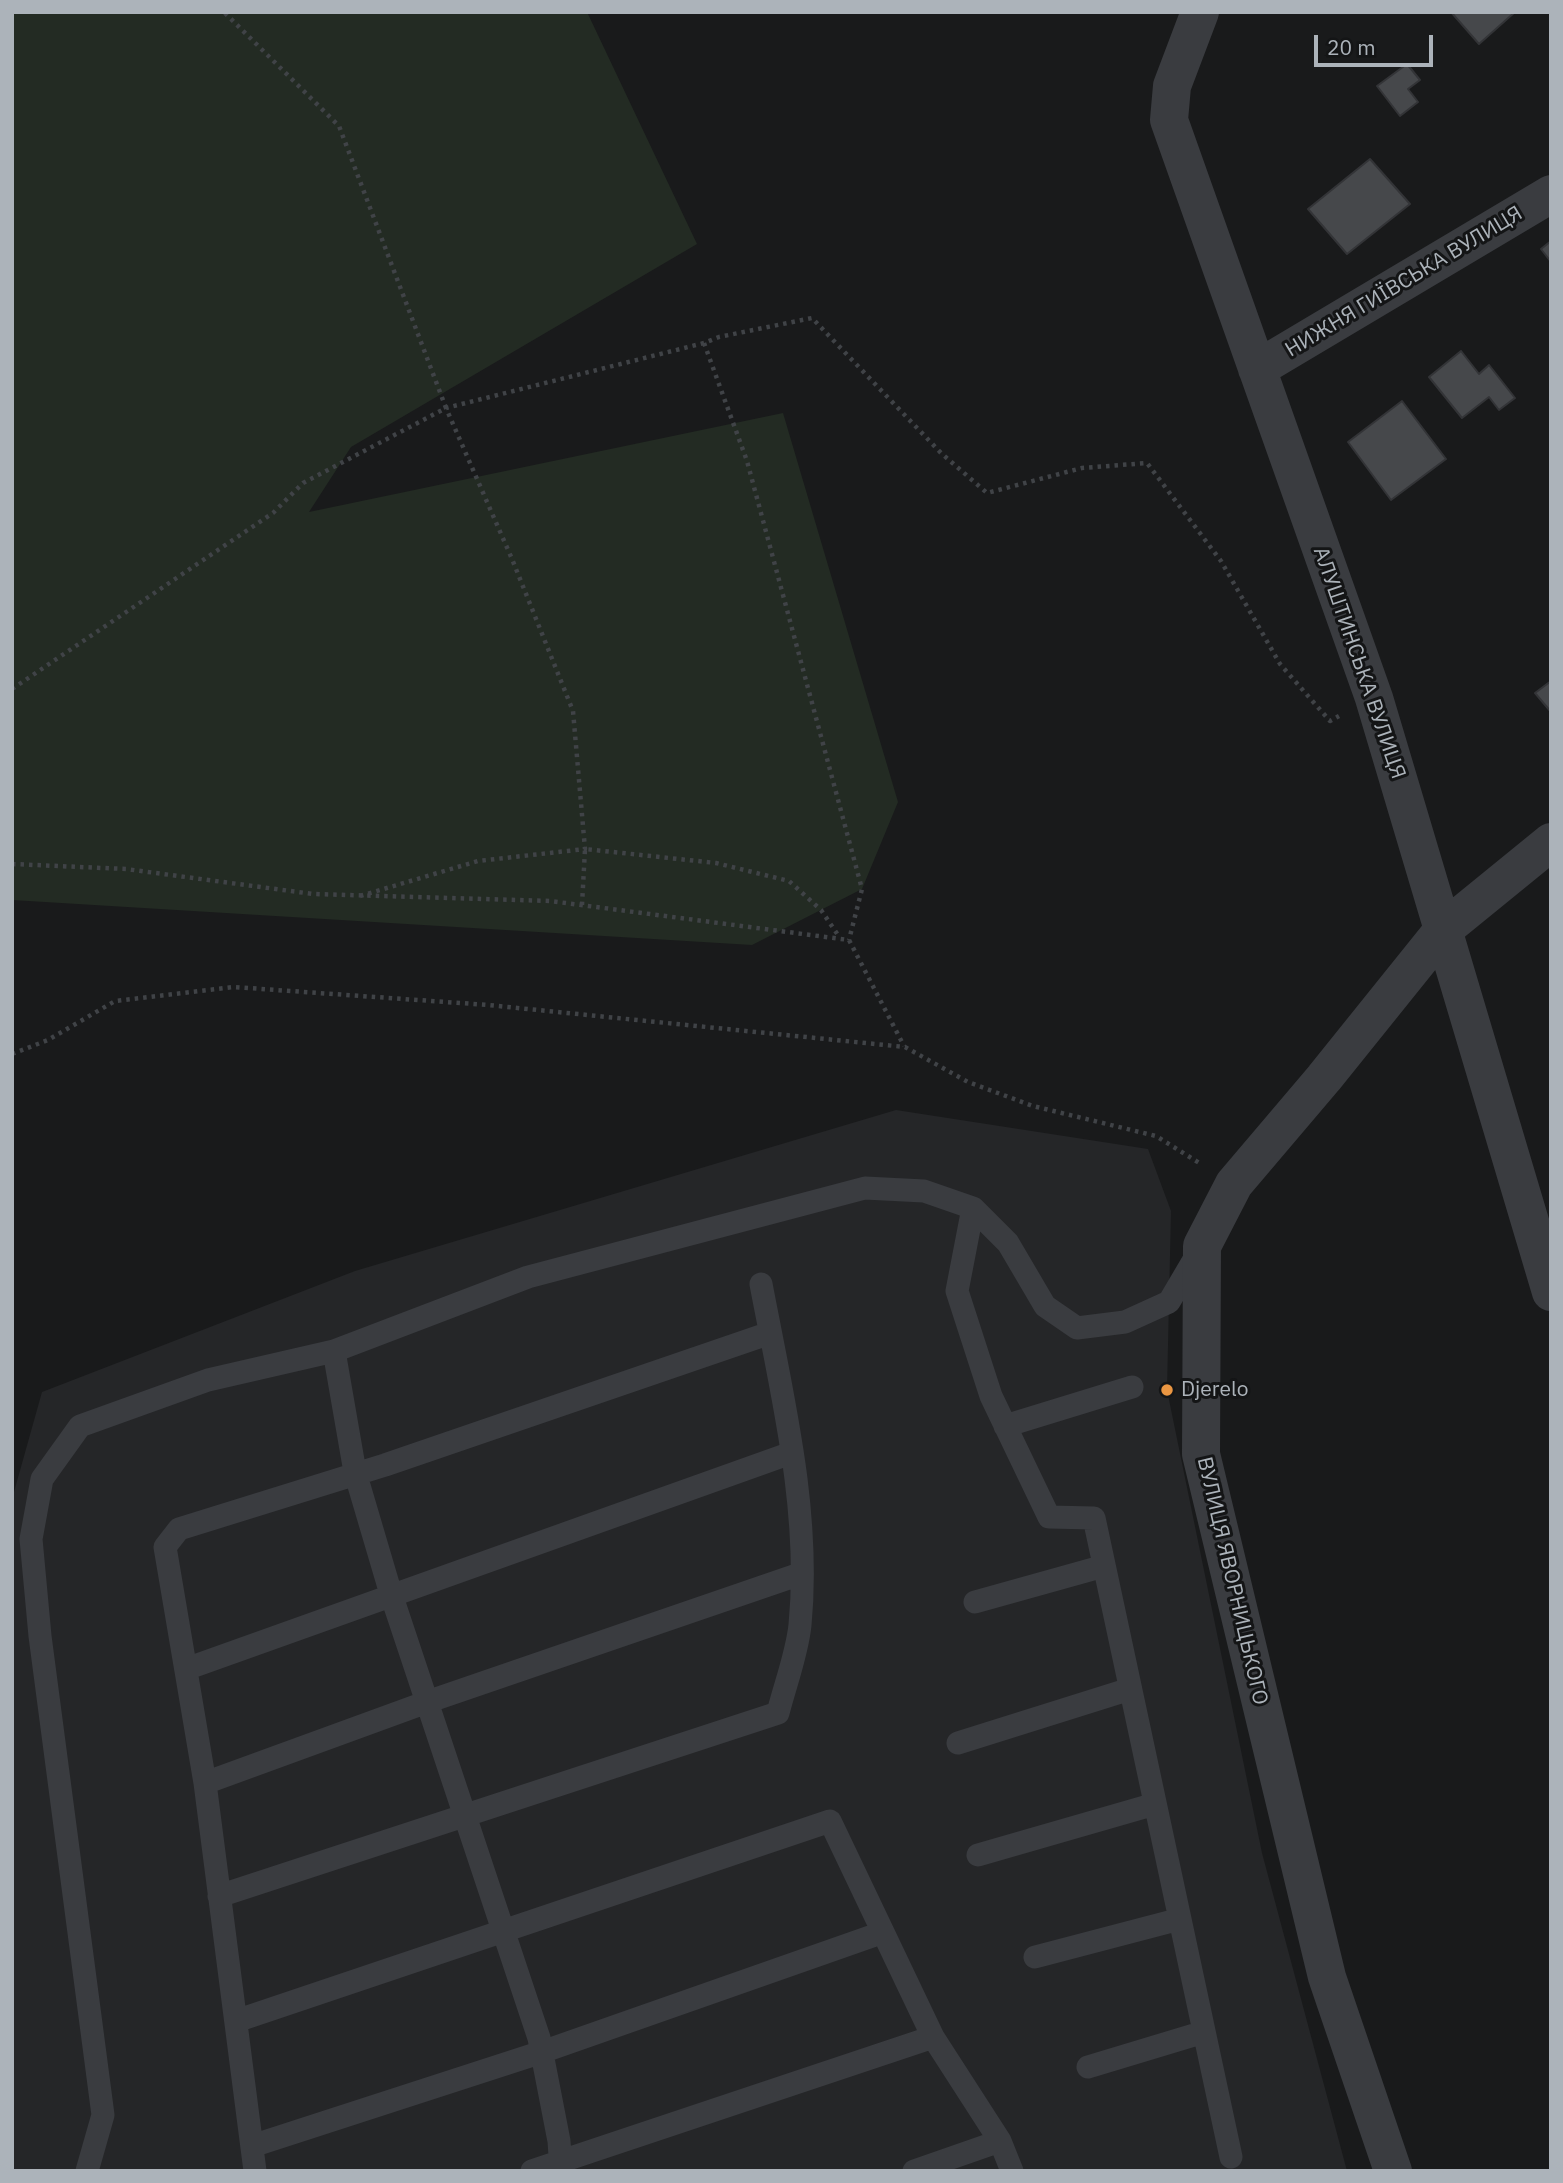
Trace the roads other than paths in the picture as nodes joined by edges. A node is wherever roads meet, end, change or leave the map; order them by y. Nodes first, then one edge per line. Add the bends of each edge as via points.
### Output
1 (1194, 26) edge
2 (1551, 194) edge
3 (1257, 369) junction
4 (1551, 842) edge
5 (1443, 930) junction
6 (973, 1208) junction
7 (1202, 1245) junction
8 (1545, 1251) edge
9 (761, 1284) dead end
10 (1551, 1292) edge
11 (770, 1333) junction
12 (334, 1351) junction
13 (1132, 1387) dead end
14 (1006, 1426) junction
15 (790, 1453) junction
16 (355, 1472) junction
17 (1104, 1566) junction
18 (800, 1574) junction
19 (391, 1594) junction
20 (975, 1602) dead end
21 (186, 1669) junction
22 (1130, 1689) junction
23 (427, 1702) junction
24 (958, 1743) dead end
25 (205, 1783) junction
26 (1155, 1804) junction
27 (465, 1817) junction
28 (978, 1854) dead end
29 (219, 1896) junction
30 (1180, 1919) junction
31 (503, 1930) junction
32 (881, 1933) junction
33 (1035, 1957) dead end
34 (236, 2021) junction
35 (1204, 2032) junction
36 (933, 2037) junction
37 (542, 2052) junction
38 (1088, 2067) dead end
39 (1000, 2141) junction
40 (252, 2146) junction
41 (1231, 2157) dead end
42 (561, 2166) edge
43 (86, 2171) edge
44 (255, 2171) edge
45 (532, 2171) edge
46 (914, 2171) edge
47 (1012, 2171) edge
48 (1393, 2171) edge

1 - 3 street, АЛУШТИНСЬКА ВУЛИЦЯ via 1172,86 1169,120
2 - 3 street, НИЖНЯ ГИЇВСЬКА ВУЛИЦЯ
3 - 5 street, АЛУШТИНСЬКА ВУЛИЦЯ via 1374,698
4 - 5 street, ВУЛИЦЯ ЯВОРНИЦЬКОГО
5 - 7 street, ВУЛИЦЯ ЯВОРНИЦЬКОГО via 1234,1184
5 - 8 street, АЛУШТИНСЬКА ВУЛИЦЯ
6 - 7 lane via 1008,1244 1045,1306 1077,1328 1125,1322 1169,1302
6 - 12 lane via 924,1191 865,1188 528,1277
6 - 14 lane via 957,1291 991,1396
7 - 48 street, ВУЛИЦЯ ЯВОРНИЦЬКОГО via 1201,1454 1327,1977
8 - 10 street, АЛУШТИНСЬКА ВУЛИЦЯ
9 - 11 lane
11 - 15 lane
11 - 16 lane
12 - 16 lane
12 - 43 lane via 208,1380 80,1426 42,1479 30,1539 103,2115
13 - 14 lane
14 - 17 lane via 1049,1517 1094,1518
15 - 18 lane via 800,1520
15 - 19 lane
16 - 19 lane
16 - 21 lane via 179,1529 165,1547
17 - 20 lane
17 - 22 lane
18 - 23 lane
18 - 27 lane via 800,1626 778,1713
19 - 21 lane
19 - 23 lane
21 - 25 lane
22 - 24 lane
22 - 26 lane
23 - 25 lane
23 - 27 lane
25 - 29 lane
26 - 28 lane
26 - 30 lane
27 - 29 lane
27 - 31 lane
29 - 34 lane
30 - 33 lane
30 - 35 lane
31 - 32 lane via 830,1821
31 - 34 lane
31 - 37 lane
32 - 36 lane
32 - 37 lane
34 - 40 lane
35 - 38 lane
35 - 41 lane
36 - 39 lane
36 - 42 lane
37 - 40 lane
37 - 42 lane
39 - 46 lane
39 - 47 lane
40 - 44 lane
42 - 45 lane

